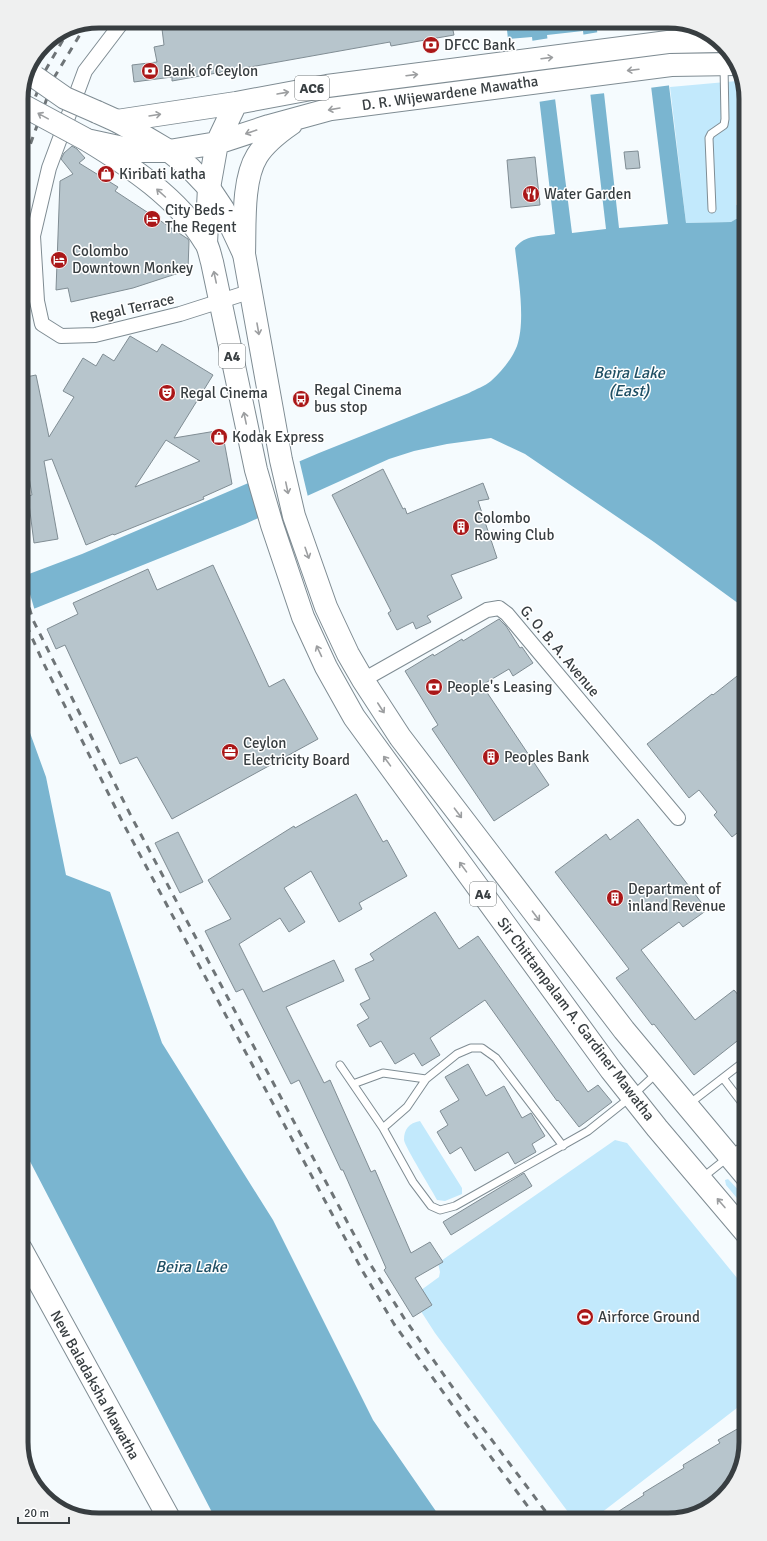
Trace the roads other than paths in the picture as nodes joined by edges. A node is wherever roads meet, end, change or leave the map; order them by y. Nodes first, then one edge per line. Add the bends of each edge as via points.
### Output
1 (118, 28) edge
2 (708, 41) edge
3 (730, 64) edge
4 (730, 65) edge
5 (33, 72) edge
6 (236, 103) junction
7 (28, 108) edge
8 (302, 117) junction
9 (117, 121) junction
10 (87, 140) junction
11 (217, 144) junction
12 (168, 151) junction
13 (209, 188) junction
14 (712, 209) dead end
15 (206, 243) junction
16 (244, 254) junction
17 (252, 291) junction
18 (221, 302) junction
19 (363, 680) junction
20 (678, 818) dead end
21 (340, 1065) dead end
22 (739, 1066) edge
23 (658, 1072) junction
24 (724, 1078) junction
25 (426, 1079) junction
26 (353, 1084) junction
27 (632, 1096) junction
28 (739, 1098) edge
29 (687, 1106) junction
30 (383, 1128) junction
31 (563, 1146) junction
32 (739, 1149) edge
33 (729, 1157) junction
34 (739, 1168) edge
35 (700, 1179) junction
36 (739, 1225) edge
37 (28, 1262) edge
38 (166, 1513) edge

1 - 18 street, Regal Terrace via 85,71 49,168 33,236 37,301 42,324 61,336 95,336
6 -> 2 main road, D. R. Wijewardene Mawatha / AC6 via 327,86 668,42
3 -> 8 main road, D. R. Wijewardene Mawatha / AC6 via 671,65 332,109
4 - 14 lane via 724,125 709,138
5 - 9 main road, bridge via 64,98
9 -> 6 main road, D. R. Wijewardene Mawatha / AC6
6 - 11 main road
10 -> 7 main road, bridge
8 -> 11 main road, D. R. Wijewardene Mawatha / AC6
8 - 16 main road via 273,137 256,157 248,182
9 - 12 main road
10 - 12 main road, D. R. Wijewardene Mawatha via 136,151
15 -> 10 main road via 189,221 158,190 127,165
11 - 12 main road, D. R. Wijewardene Mawatha / AC6
11 - 13 main road
12 - 13 main road via 190,168
13 - 15 main road
13 - 16 main road via 223,209
18 -> 15 main road, Sir Chittampalam A. Gardiner Mawatha / A4
16 - 17 main road, Sir Chittampalam A. Gardiner Mawatha / A4
17 - 18 street
17 -> 19 main road, Sir Chittampalam A. Gardiner Mawatha / A4 via 281,460 294,516 326,607
27 -> 18 main road, Sir Chittampalam A. Gardiner Mawatha / A4 via 354,717 326,667 303,617 256,470
19 - 20 street, G. O. B. A. Avenue via 486,610 499,608 507,614
19 -> 23 main road, Sir Chittampalam A. Gardiner Mawatha / A4 via 400,737
21 - 26 lane
22 - 24 lane
23 - 27 lane
23 - 29 main road, Sir Chittampalam A. Gardiner Mawatha / A4
24 - 28 lane
24 - 29 lane
25 - 26 lane via 383,1073
25 - 30 lane via 407,1107
25 - 31 lane via 457,1054 471,1048 482,1048 496,1058
26 - 30 lane
27 - 31 lane via 588,1131
27 - 35 main road, Sir Chittampalam A. Gardiner Mawatha / A4
29 - 33 main road, Sir Chittampalam A. Gardiner Mawatha / A4
30 - 31 lane via 413,1182 431,1206 440,1210 455,1206
32 - 33 lane
33 - 34 main road, Sir Chittampalam A. Gardiner Mawatha / A4
33 - 35 lane
36 -> 35 main road, Sir Chittampalam A. Gardiner Mawatha / A4
37 - 38 main road, New Baladaksha Mawatha

